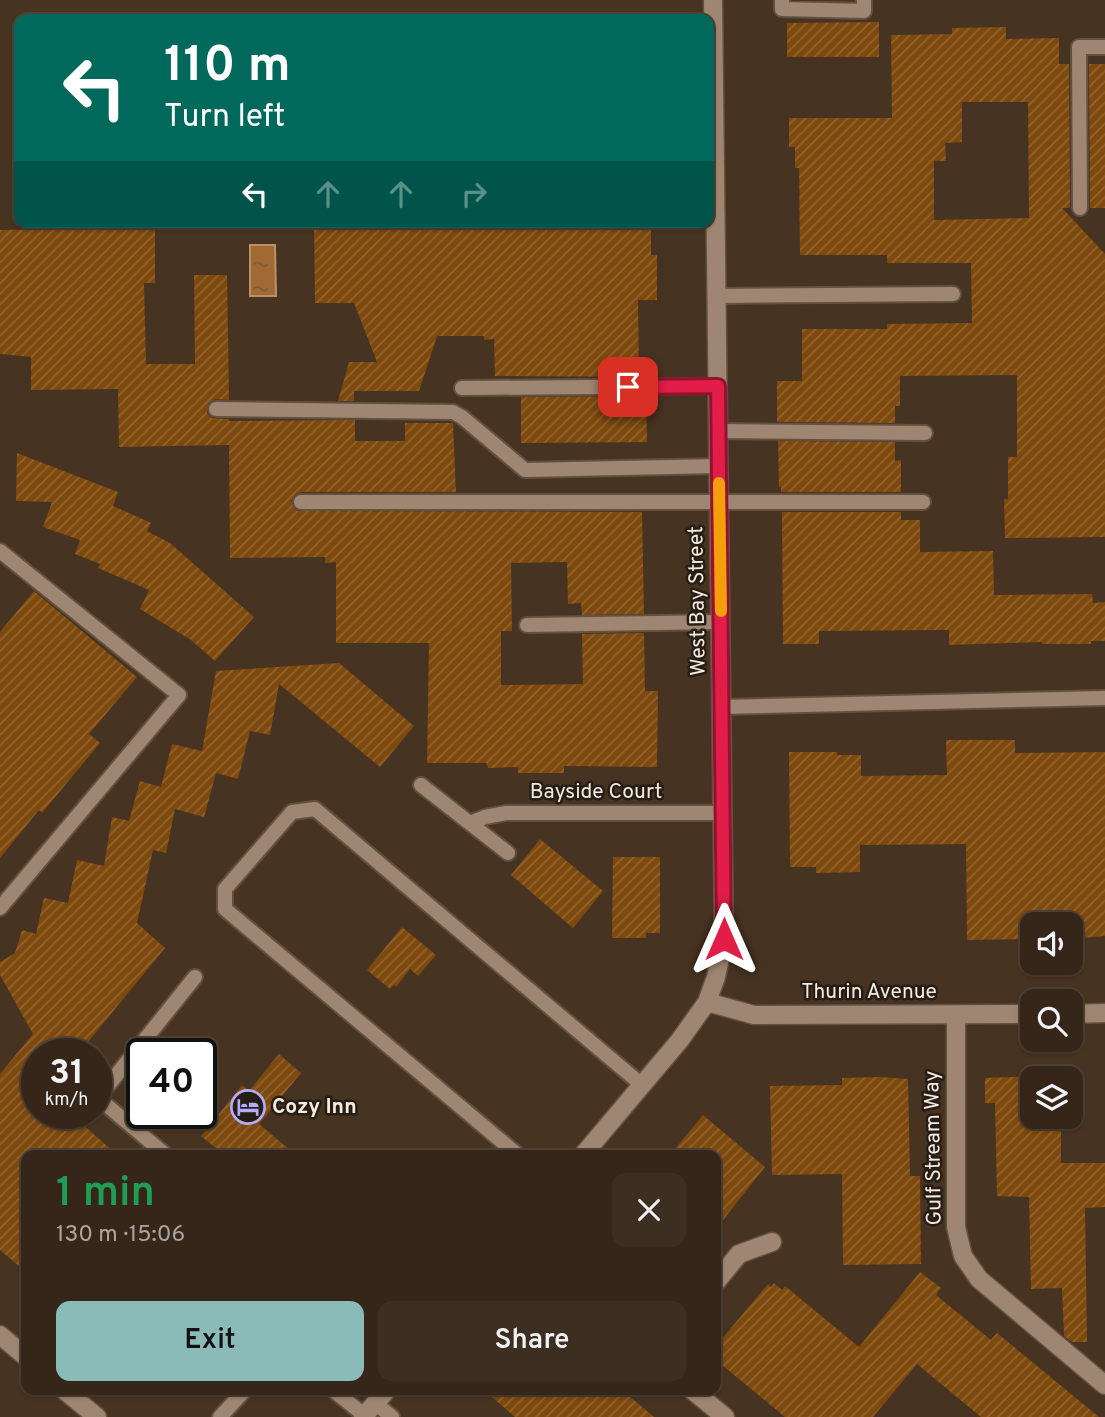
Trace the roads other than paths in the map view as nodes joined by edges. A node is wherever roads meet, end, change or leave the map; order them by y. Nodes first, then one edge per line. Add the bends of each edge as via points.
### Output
1 (782, 0) edge
2 (864, 0) edge
3 (1105, 47) edge
4 (1080, 208) dead end
5 (713, 228) edge
6 (953, 294) dead end
7 (716, 296) junction
8 (718, 386) junction
9 (462, 388) dead end
10 (216, 409) dead end
11 (718, 431) junction
12 (925, 433) dead end
13 (719, 466) junction
14 (301, 502) dead end
15 (719, 502) junction
16 (923, 502) dead end
17 (0, 551) edge
18 (721, 622) junction
19 (527, 625) dead end
20 (1105, 698) edge
21 (722, 707) junction
22 (421, 785) dead end
23 (723, 813) junction
24 (470, 823) junction
25 (508, 853) dead end
26 (0, 908) edge
27 (195, 977) dead end
28 (707, 1002) junction
29 (1105, 1013) edge
30 (1020, 1014) edge
31 (1083, 1014) edge
32 (956, 1015) junction
33 (642, 1085) junction
34 (160, 1150) edge
35 (512, 1150) edge
36 (587, 1150) edge
37 (772, 1242) dead end
38 (721, 1276) edge
39 (0, 1335) edge
40 (21, 1353) edge
41 (1105, 1385) edge
42 (70, 1395) edge
43 (241, 1395) edge
44 (346, 1395) edge
45 (698, 1395) edge
46 (372, 1406) edge
47 (97, 1417) edge
48 (220, 1417) edge
49 (392, 1417) edge
50 (725, 1417) edge

1 - 2 lane via 782,9 864,11
3 - 4 lane via 1079,47
5 - 7 street, West Bay Street
6 - 7 lane
7 - 8 street, West Bay Street
8 - 9 lane
8 - 11 street, West Bay Street
10 - 13 lane via 453,412 525,470
11 - 12 lane
11 - 13 street, West Bay Street
13 - 15 street, West Bay Street
14 - 15 lane
15 - 16 lane
15 - 18 street, West Bay Street
17 - 26 lane via 179,695
18 - 19 lane
18 - 21 street, West Bay Street
20 - 21 lane
21 - 23 street, West Bay Street
22 - 24 lane
23 - 24 lane, Bayside Court via 506,813
23 - 28 street, West Bay Street via 724,939
24 - 25 lane
27 - 34 lane via 98,1098
28 - 32 street, Thurin Avenue via 754,1015
28 - 33 street, West Bay Street
29 - 31 street
30 - 32 street, Thurin Avenue
32 - 41 street, Gulf Stream Way via 956,1227 963,1256 979,1279
33 - 35 lane via 315,809 292,812 225,889 225,909
33 - 36 street, West Bay Street
37 - 38 street via 739,1254
39 - 40 street
42 - 47 street
43 - 48 lane
44 - 46 lane
45 - 50 street
46 - 49 lane

